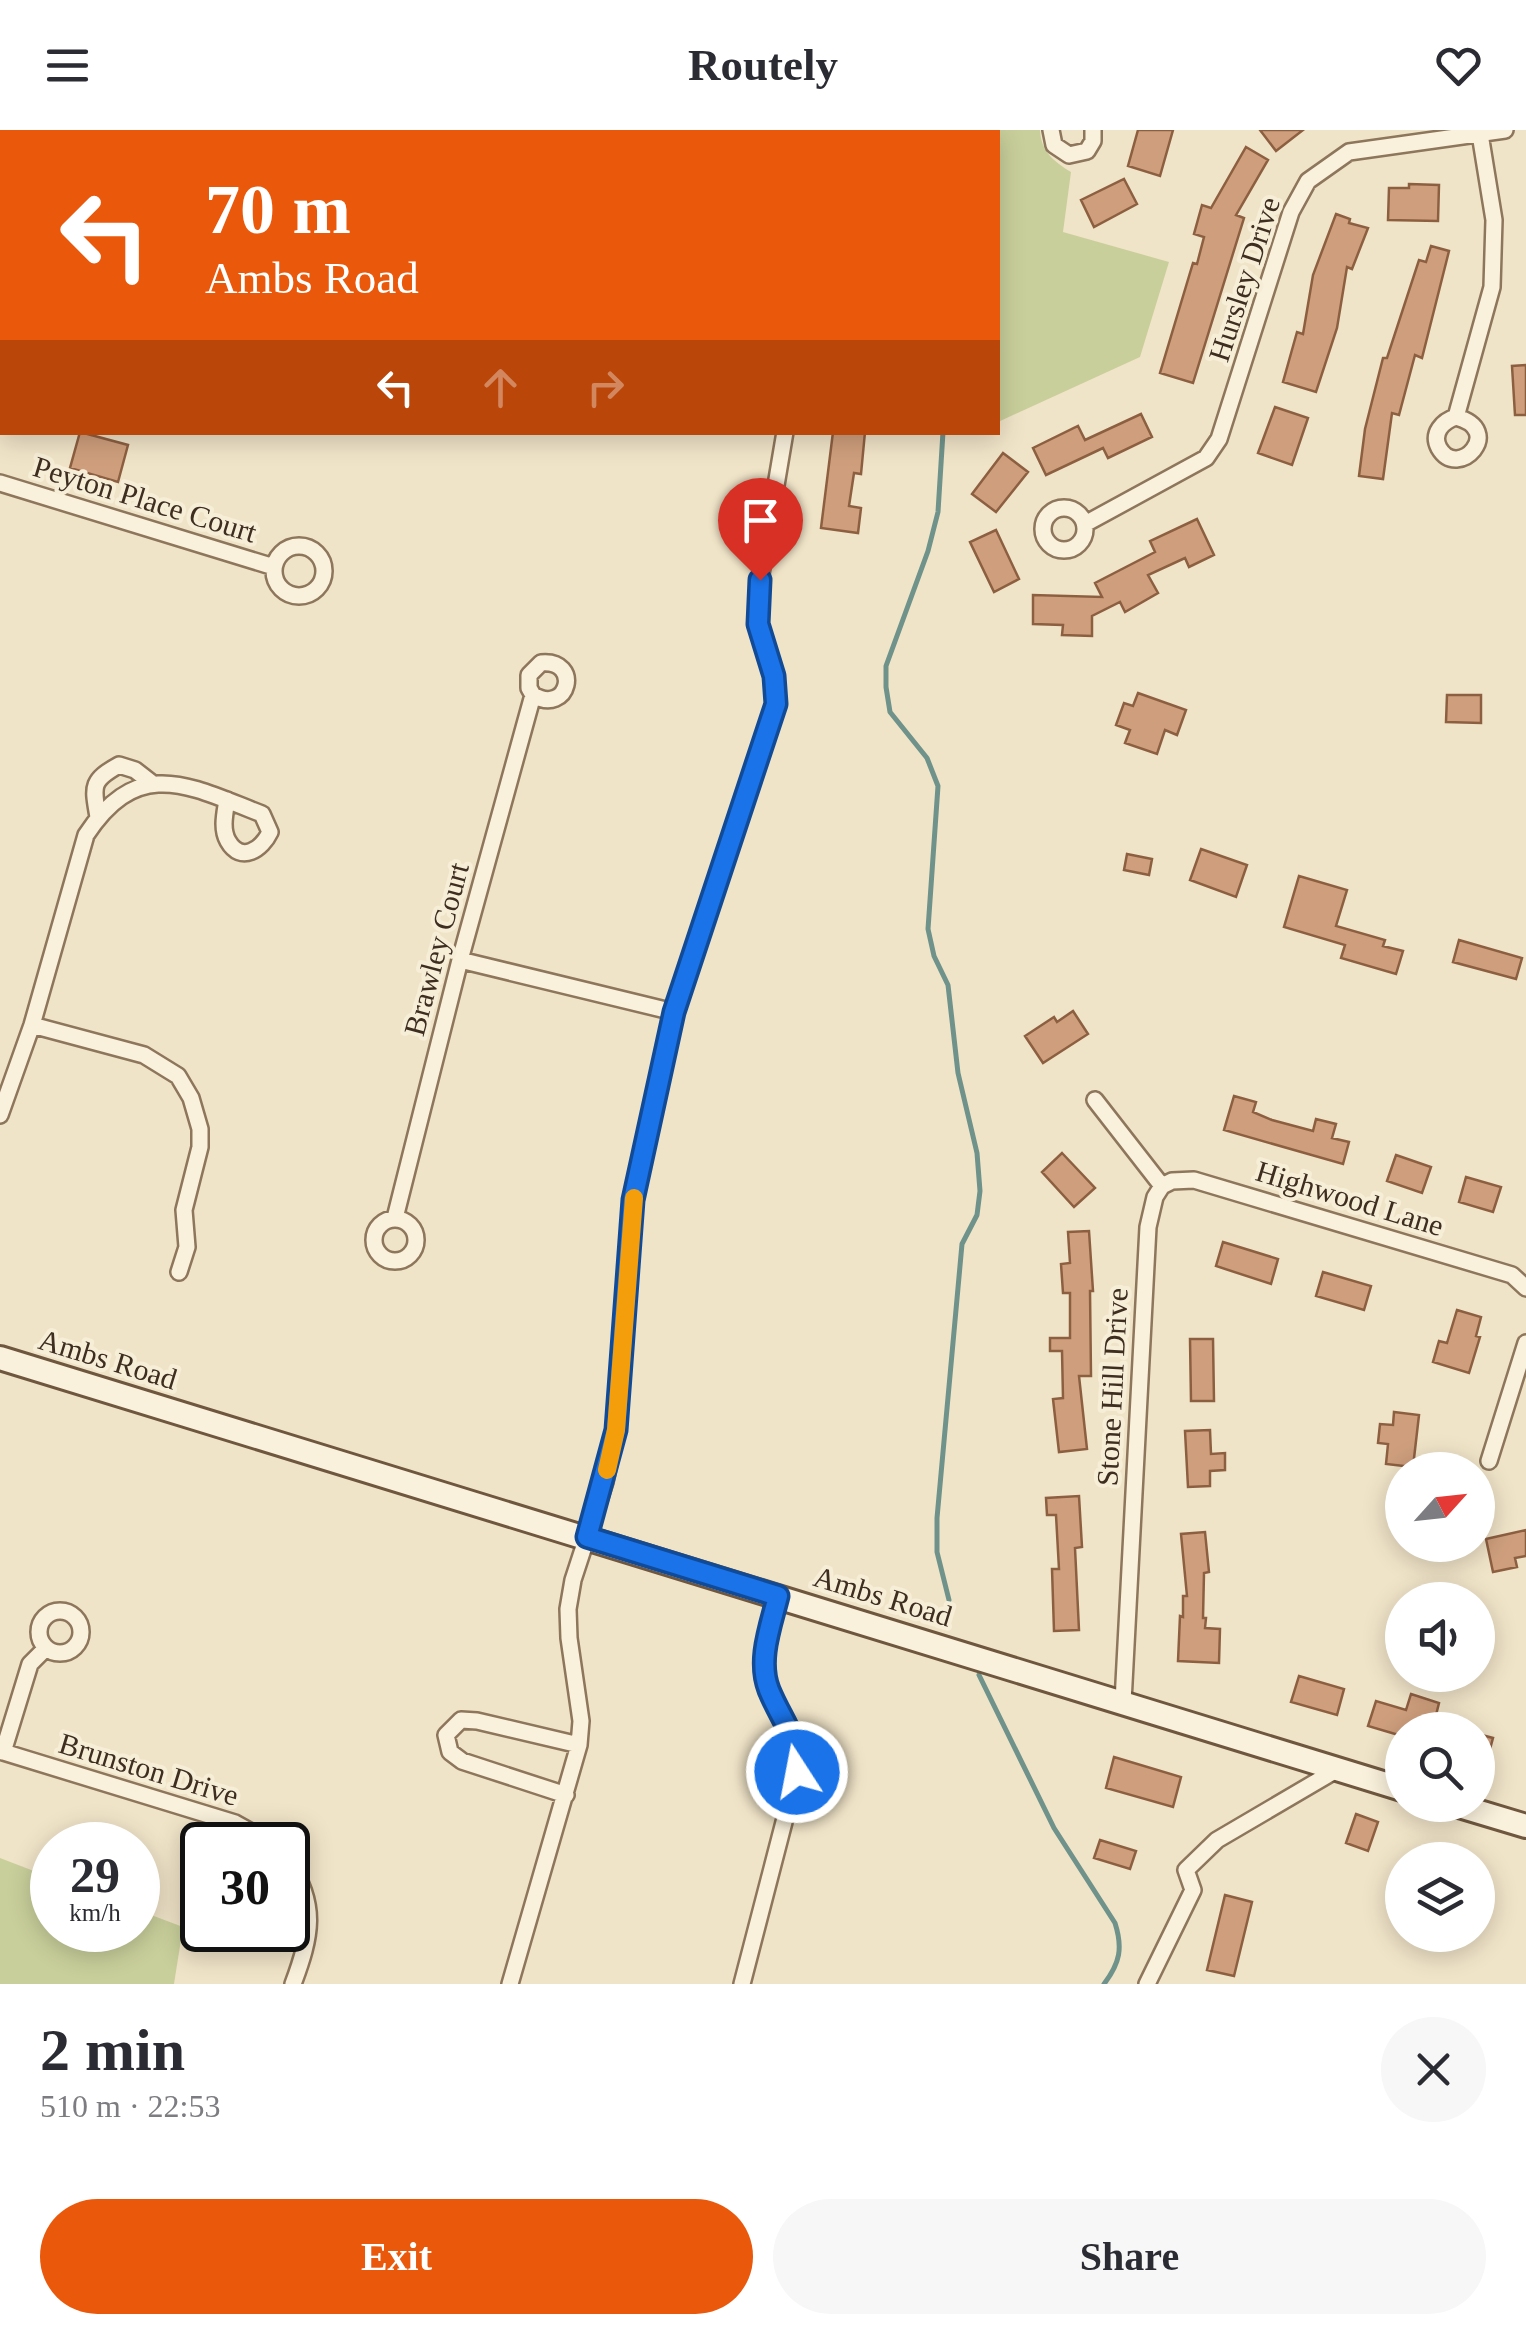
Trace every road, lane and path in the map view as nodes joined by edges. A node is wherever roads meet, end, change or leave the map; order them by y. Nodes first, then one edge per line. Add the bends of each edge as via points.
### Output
1 (1052, 130) edge
2 (1093, 130) edge
3 (1505, 130) edge
4 (1480, 134) junction
5 (1456, 417) dead end
6 (784, 435) edge
7 (0, 484) edge
8 (1085, 524) dead end
9 (274, 567) dead end
10 (533, 695) dead end
11 (153, 784) junction
12 (226, 800) dead end
13 (98, 817) junction
14 (460, 960) junction
15 (674, 1012) junction
16 (32, 1025) junction
17 (1096, 1100) dead end
18 (0, 1114) edge
19 (1162, 1186) junction
20 (394, 1218) dead end
21 (179, 1272) dead end
22 (1524, 1283) edge
23 (1526, 1343) edge
24 (0, 1358) edge
25 (1493, 1452) edge
26 (587, 1537) junction
27 (778, 1596) junction
28 (45, 1649) dead end
29 (1123, 1702) junction
30 (579, 1745) junction
31 (2, 1752) edge
32 (1338, 1769) junction
33 (1385, 1784) edge
34 (566, 1795) junction
35 (1495, 1817) edge
36 (235, 1822) edge
37 (1526, 1826) edge
38 (304, 1952) edge
39 (293, 1984) edge
40 (510, 1984) edge
41 (742, 1984) edge
42 (1146, 1984) edge

1 - 2 street via 1060,152 1078,155 1093,142
3 - 4 street, Hursley Drive
4 - 5 street via 1494,220 1492,287
4 - 8 street, Hursley Drive via 1350,152 1308,180 1291,212 1219,438 1206,458
6 - 15 street via 758,624 776,704
7 - 9 street, Peyton Place Court
10 - 14 street, Brawley Court
11 - 12 street via 188,785
11 - 13 street
11 - 13 street via 118,765 100,775 94,790
13 - 16 street via 86,834
14 - 15 street
14 - 20 street, Brawley Court
15 - 26 street via 633,1200 616,1430
16 - 18 street
16 - 21 street via 144,1055 178,1076 200,1129
17 - 19 street
19 - 22 street, Highwood Lane via 1194,1180
19 - 29 street, Stone Hill Drive via 1148,1227
23 - 25 street
24 - 26 street, Ambs Road
26 - 27 street, Ambs Road
26 - 30 street via 568,1609
27 - 29 street, Ambs Road
27 - 41 street via 764,1664 768,1687 791,1730 797,1772
28 - 31 street, Brunston Drive via 30,1664
29 - 32 street, Ambs Road
30 - 34 street
30 - 34 street via 477,1721 461,1720 446,1735 450,1752 462,1761
31 - 36 street, Brunston Drive
32 - 33 street, Ambs Road
32 - 42 street via 1217,1840 1186,1870 1192,1890
34 - 40 street
35 - 37 street
38 - 39 street

